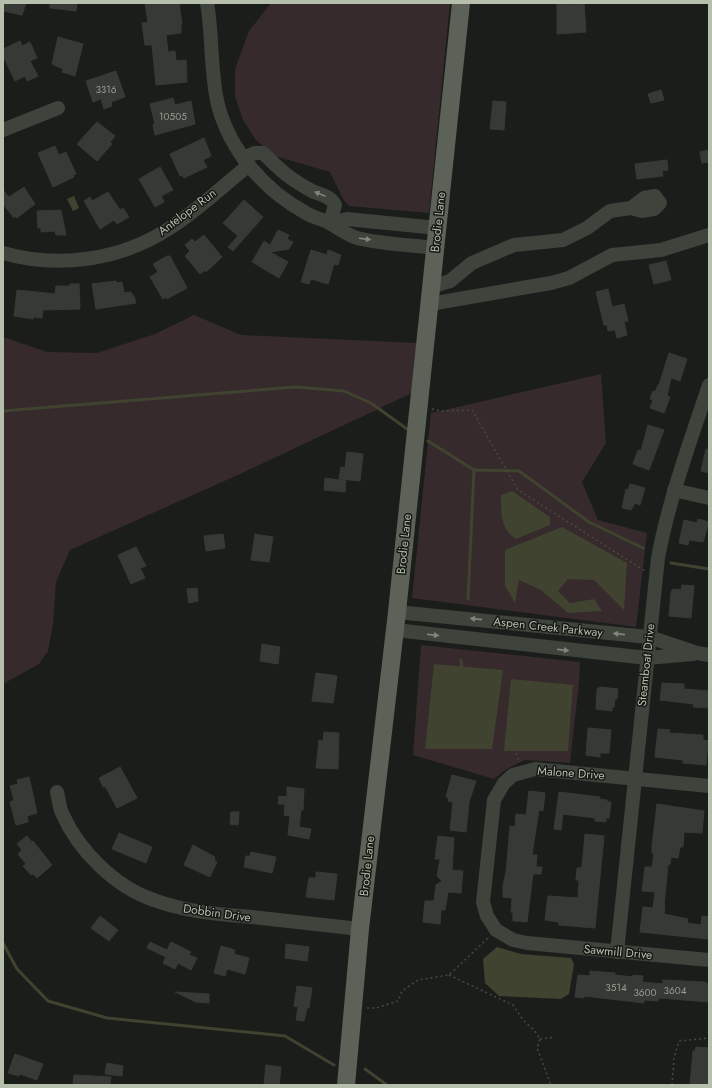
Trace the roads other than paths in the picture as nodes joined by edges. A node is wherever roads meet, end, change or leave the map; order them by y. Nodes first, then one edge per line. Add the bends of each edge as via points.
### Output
1 (207, 3) edge
2 (461, 3) edge
3 (58, 108) dead end
4 (3, 130) edge
5 (246, 161) junction
6 (631, 208) dead end
7 (330, 223) junction
8 (437, 228) junction
9 (709, 235) edge
10 (435, 248) junction
11 (3, 253) edge
12 (431, 295) junction
13 (709, 385) edge
14 (674, 490) junction
15 (709, 498) edge
16 (397, 612) junction
17 (395, 630) junction
18 (650, 637) junction
19 (703, 654) edge
20 (647, 658) junction
21 (634, 778) junction
22 (709, 786) edge
23 (57, 792) dead end
24 (360, 929) junction
25 (527, 943) joint
26 (617, 952) junction
27 (709, 960) edge
28 (346, 1085) edge

1 - 5 street via 213,80 219,107 226,129
2 - 8 main road, Brodie Lane
3 - 4 street
5 - 7 street via 265,183 285,200 307,214
7 -> 5 street via 335,205 329,198 284,174 263,153 253,153
5 - 11 street, Antelope Run via 170,228 135,247 94,259 19,258
6 - 12 street via 610,211 587,228 563,240 514,245 472,264
7 - 8 street via 347,219
7 -> 10 street via 345,234 358,238
8 - 10 main road, Brodie Lane
9 - 12 street via 661,250 612,255 569,278 551,282
10 - 12 main road, Brodie Lane
12 - 16 main road, Brodie Lane
13 - 14 street, Steamboat Drive
14 - 15 street
14 - 18 street, Steamboat Drive via 658,558
16 - 17 main road, Brodie Lane
18 -> 16 street, Aspen Creek Parkway
17 -> 20 street, Aspen Creek Parkway
17 - 24 main road, Brodie Lane
18 - 19 street, Aspen Creek Parkway
18 - 20 street, Steamboat Drive
19 - 20 street, Aspen Creek Parkway
20 - 21 street, Steamboat Drive
21 - 22 street, Malone Drive
21 - 25 street, Malone Drive via 535,769 514,775 498,791 494,800 485,909 490,923 496,930 512,940
21 - 26 street, Steamboat Drive
23 - 24 street, Dobbin Drive via 61,811 67,823 99,865 125,886 152,900 189,911
24 - 28 main road, Brodie Lane
25 - 26 street, Sawmill Drive
26 - 27 street, Sawmill Drive

